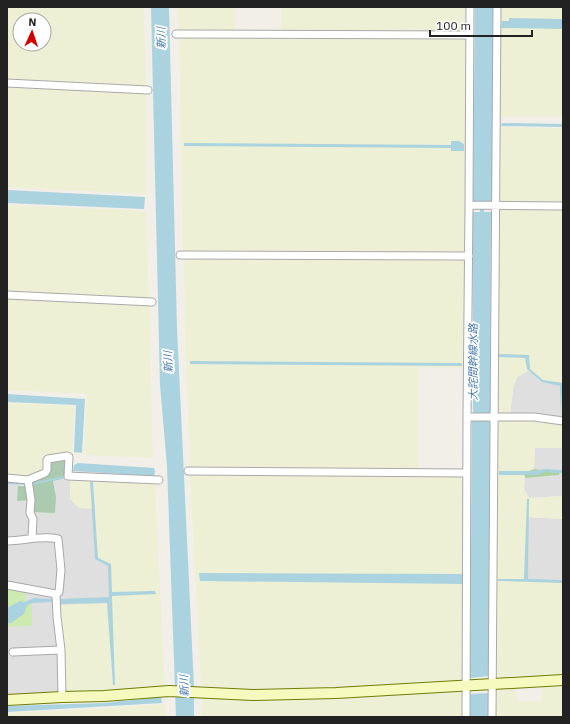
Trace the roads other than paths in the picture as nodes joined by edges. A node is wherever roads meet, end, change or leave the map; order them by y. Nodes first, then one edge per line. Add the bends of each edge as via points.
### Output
1 (470, 7) edge
2 (497, 7) edge
3 (176, 34) dead end
4 (470, 35) junction
5 (7, 83) edge
6 (148, 90) dead end
7 (469, 205) junction
8 (495, 206) junction
9 (563, 206) edge
10 (180, 255) dead end
11 (469, 256) junction
12 (7, 295) edge
13 (152, 302) dead end
14 (467, 417) junction
15 (494, 417) junction
16 (563, 421) edge
17 (188, 471) dead end
18 (467, 472) junction
19 (7, 478) edge
20 (28, 480) junction
21 (159, 480) dead end
22 (32, 538) junction
23 (7, 541) edge
24 (7, 585) edge
25 (56, 594) junction
26 (61, 650) junction
27 (13, 652) dead end
28 (563, 680) edge
29 (479, 685) junction
30 (62, 697) junction
31 (7, 700) edge
32 (466, 717) edge
33 (492, 717) edge

1 - 4 street
2 - 8 street
3 - 4 street
4 - 7 street
5 - 6 street
7 - 8 street
7 - 11 street
8 - 9 street
8 - 15 street
10 - 11 street
11 - 14 street
12 - 13 street
14 - 15 street
14 - 18 street
15 - 16 street via 534,417
15 - 29 street
17 - 18 street
18 - 29 street
19 - 20 street
20 - 21 street via 45,473 48,458 67,456 68,476
20 - 22 street via 30,513 33,519
22 - 23 street
22 - 25 street via 58,539 61,570 59,592
24 - 25 street
25 - 26 street
26 - 27 street
26 - 30 street
28 - 29 street
29 - 30 street via 253,695 169,690
29 - 32 street
29 - 33 street
30 - 31 street

